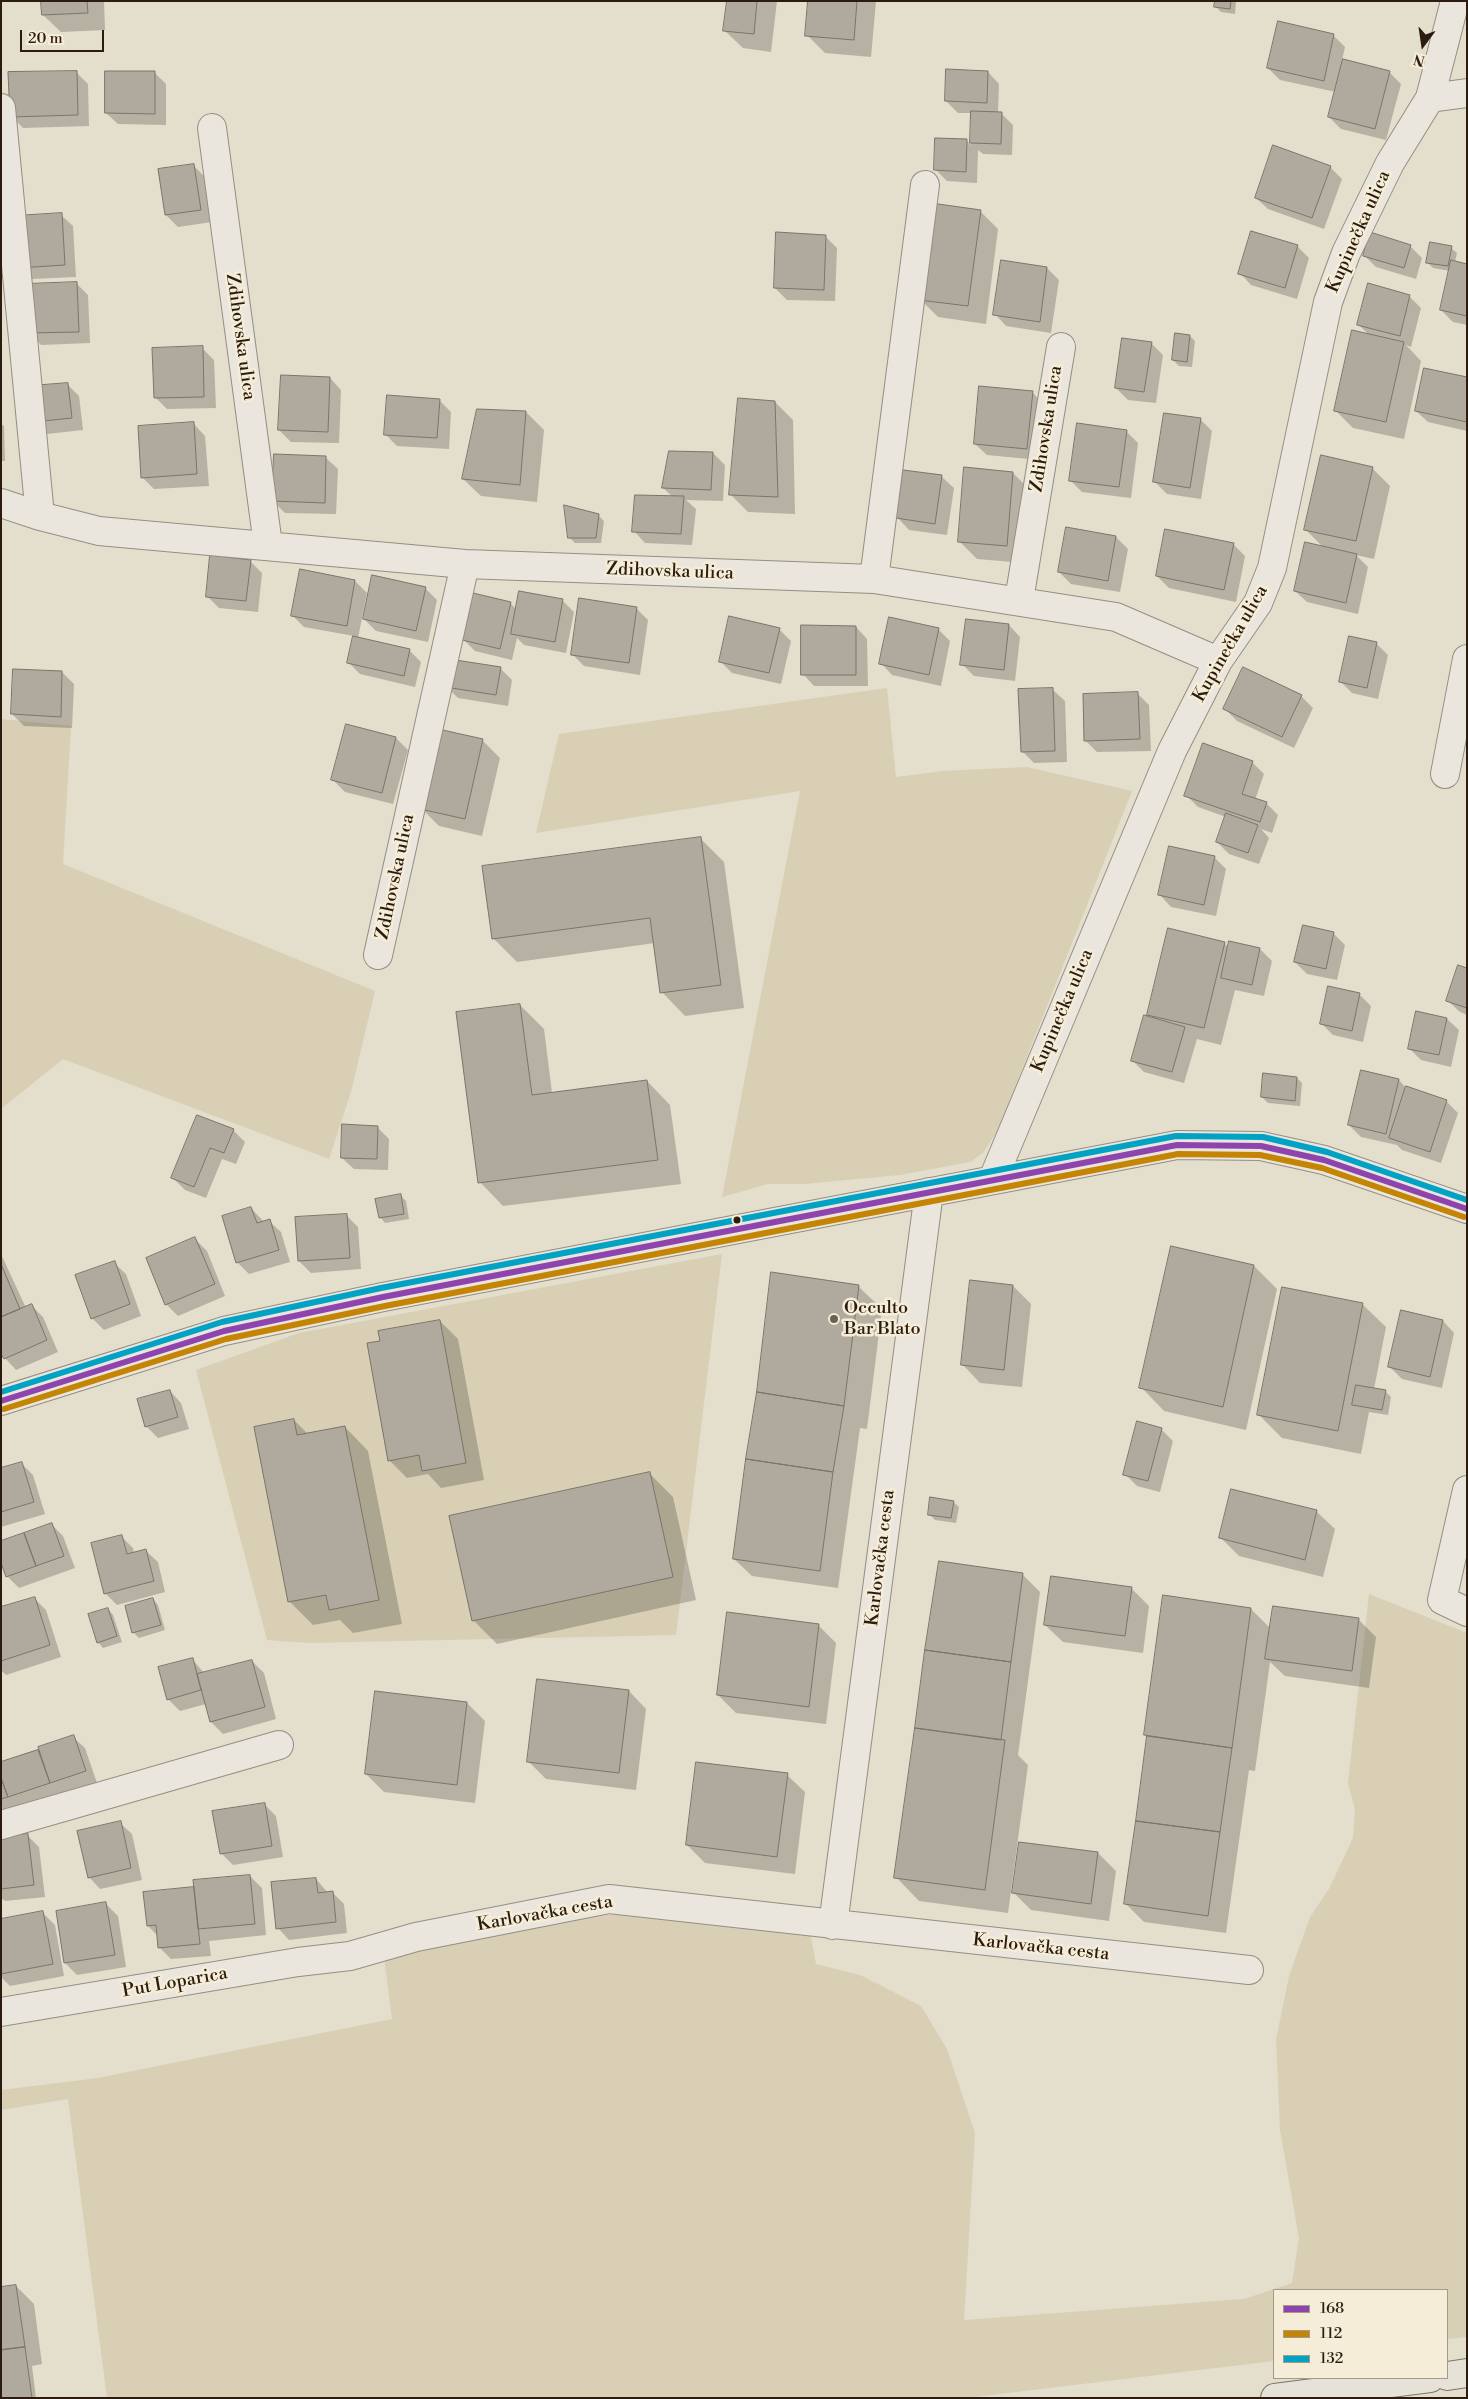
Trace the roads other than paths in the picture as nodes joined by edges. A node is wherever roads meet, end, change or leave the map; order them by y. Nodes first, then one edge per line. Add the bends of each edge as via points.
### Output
1 (1455, 1) edge
2 (1467, 93) edge
3 (1430, 98) junction
4 (1, 108) edge
5 (212, 128) dead end
6 (925, 184) dead end
7 (1061, 347) dead end
8 (1, 503) edge
9 (40, 516) junction
10 (268, 546) junction
11 (465, 564) junction
12 (874, 579) junction
13 (1019, 600) junction
14 (1467, 659) edge
15 (1218, 661) junction
16 (1445, 774) dead end
17 (378, 955) dead end
18 (992, 1179) junction
19 (929, 1192) junction
20 (1467, 1209) edge
21 (1, 1401) edge
22 (1467, 1490) edge
23 (1467, 1612) edge
24 (279, 1745) dead end
25 (1, 1825) edge
26 (833, 1924) junction
27 (350, 1956) joint
28 (1249, 1970) dead end
29 (1, 2012) edge
30 (1467, 2373) edge
31 (1448, 2376) edge
32 (1422, 2379) edge
33 (1275, 2398) edge

1 - 3 street, Kupinečka ulica
2 - 3 street
3 - 15 street, Kupinečka ulica via 1390,164 1346,253 1331,294 1272,568 1258,603
4 - 9 street
5 - 10 street, Zdihovska ulica
6 - 12 street
7 - 13 street, Zdihovska ulica
8 - 9 street, Zdihovska ulica
9 - 10 street, Zdihovska ulica via 99,531
10 - 11 street, Zdihovska ulica
11 - 12 street, Zdihovska ulica
11 - 17 street, Zdihovska ulica
12 - 13 street, Zdihovska ulica
13 - 15 street, Zdihovska ulica via 1116,617
14 - 16 street
15 - 18 street, Kupinečka ulica via 1172,751
18 - 19 street
18 - 20 street via 1177,1145 1261,1146 1324,1160
19 - 21 street via 383,1297 224,1331
19 - 26 street, Karlovačka cesta
22 - 23 street via 1442,1600
24 - 25 street
26 - 27 street, Karlovačka cesta via 609,1900 416,1937
26 - 28 street, Karlovačka cesta
27 - 29 street, Put Loparica
30 - 31 main road
32 - 33 main road

